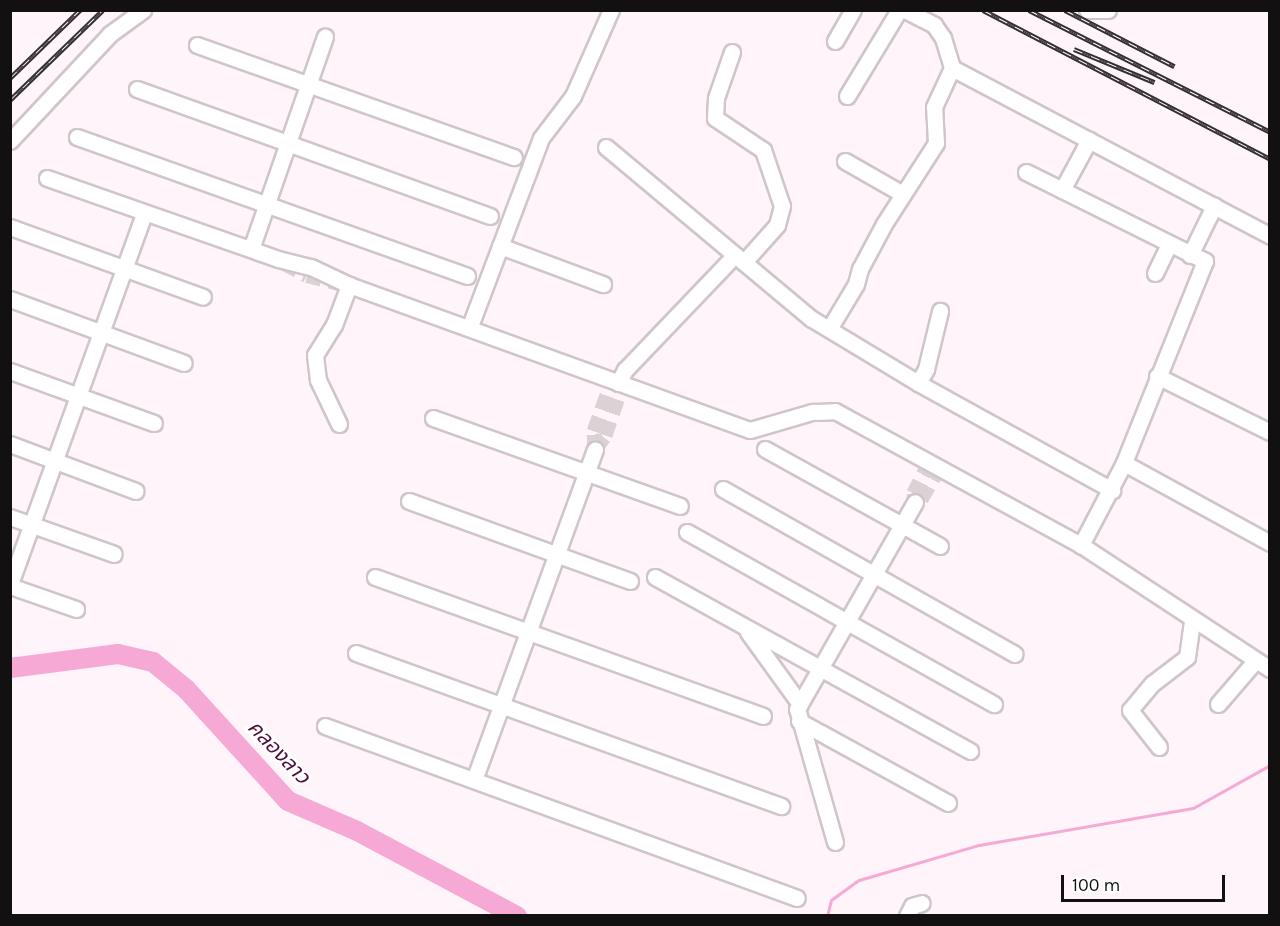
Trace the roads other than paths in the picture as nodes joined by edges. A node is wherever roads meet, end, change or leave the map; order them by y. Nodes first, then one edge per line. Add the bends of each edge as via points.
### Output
1 (143, 10) edge
2 (611, 10) edge
3 (853, 10) edge
4 (899, 10) edge
5 (904, 10) edge
6 (1087, 10) edge
7 (1108, 10) edge
8 (326, 37) dead end
9 (836, 41) dead end
10 (198, 45) dead end
11 (732, 52) dead end
12 (952, 68) junction
13 (309, 84) junction
14 (138, 89) dead end
15 (847, 96) dead end
16 (77, 136) dead end
17 (1089, 140) junction
18 (10, 141) edge
19 (288, 144) junction
20 (606, 147) dead end
21 (514, 157) dead end
22 (845, 161) dead end
23 (1026, 172) dead end
24 (47, 178) dead end
25 (1062, 190) junction
26 (901, 193) junction
27 (266, 206) junction
28 (1214, 206) junction
29 (144, 213) junction
30 (490, 216) dead end
31 (10, 227) edge
32 (1269, 236) edge
33 (1169, 244) junction
34 (500, 246) junction
35 (251, 249) junction
36 (1190, 255) junction
37 (740, 258) junction
38 (124, 268) junction
39 (1155, 273) dead end
40 (467, 276) dead end
41 (603, 284) dead end
42 (349, 285) junction
43 (203, 297) dead end
44 (10, 299) edge
45 (940, 311) dead end
46 (470, 326) junction
47 (829, 329) junction
48 (102, 331) junction
49 (184, 363) dead end
50 (10, 371) edge
51 (1157, 376) junction
52 (618, 383) junction
53 (918, 383) junction
54 (79, 394) junction
55 (433, 418) dead end
56 (154, 423) dead end
57 (339, 424) dead end
58 (1269, 432) edge
59 (10, 444) edge
60 (595, 449) dead end
61 (765, 449) dead end
62 (55, 460) junction
63 (1124, 463) junction
64 (586, 472) junction
65 (723, 489) dead end
66 (1112, 490) junction
67 (136, 491) dead end
68 (409, 501) dead end
69 (915, 502) dead end
70 (680, 506) dead end
71 (10, 517) edge
72 (32, 525) junction
73 (903, 525) junction
74 (687, 532) dead end
75 (1269, 543) edge
76 (1081, 545) junction
77 (940, 546) dead end
78 (114, 554) dead end
79 (556, 554) junction
80 (875, 574) junction
81 (375, 577) dead end
82 (655, 577) dead end
83 (630, 581) dead end
84 (10, 585) edge
85 (76, 609) dead end
86 (1192, 620) junction
87 (848, 622) junction
88 (745, 627) junction
89 (528, 633) junction
90 (356, 653) dead end
91 (1015, 654) dead end
92 (1255, 661) junction
93 (820, 669) junction
94 (1269, 669) edge
95 (800, 704) junction
96 (994, 704) dead end
97 (1218, 704) dead end
98 (501, 705) junction
99 (763, 716) dead end
100 (798, 720) junction
101 (325, 726) dead end
102 (1159, 747) dead end
103 (970, 751) dead end
104 (474, 780) junction
105 (948, 803) dead end
106 (781, 806) dead end
107 (835, 842) dead end
108 (797, 898) dead end
109 (922, 903) dead end
110 (907, 915) edge

1 - 18 street via 110,34
2 - 34 street via 573,96 541,138
3 - 9 street
4 - 15 street
5 - 12 street via 934,25 943,38
6 - 7 street
8 - 13 street
10 - 13 street
11 - 37 street via 716,98 715,118 763,150 782,206 777,225
12 - 17 street
12 - 26 street via 934,107 936,143
13 - 19 street
13 - 21 street
14 - 19 street
16 - 27 street
17 - 25 street
17 - 28 street
19 - 27 street
19 - 30 street
20 - 37 street
22 - 26 street
23 - 25 street
24 - 29 street
25 - 33 street
26 - 47 street
27 - 35 street
27 - 40 street
28 - 32 street
28 - 36 street
29 - 35 street
29 - 38 street
31 - 38 street
33 - 36 street
33 - 39 street
34 - 41 street
34 - 46 street
35 - 42 street via 311,267
36 - 51 street via 1205,261
37 - 47 street
37 - 52 street via 625,370
38 - 43 street
38 - 48 street
42 - 46 street
42 - 57 street via 334,325 315,356 318,380
44 - 48 street
45 - 53 street via 927,369
46 - 52 street
47 - 53 street
48 - 49 street
48 - 54 street
50 - 54 street
51 - 58 street
51 - 63 street
52 - 76 street via 750,430 812,412 835,411
53 - 66 street
54 - 56 street
54 - 62 street
55 - 64 street
59 - 62 street
60 - 64 street
61 - 73 street
62 - 67 street
62 - 72 street
63 - 66 street
63 - 75 street
64 - 70 street
64 - 79 street
65 - 80 street
66 - 76 street
68 - 79 street
69 - 73 street
71 - 72 street
72 - 78 street
72 - 84 street
73 - 77 street
73 - 80 street
74 - 87 street
76 - 86 street
79 - 83 street
79 - 89 street
80 - 87 street
80 - 91 street
81 - 89 street
82 - 88 street
84 - 85 street
86 - 92 street
86 - 102 street via 1187,657 1153,683 1130,710
87 - 93 street
87 - 96 street
88 - 93 street
88 - 95 street
89 - 98 street
89 - 99 street
90 - 98 street
92 - 94 street
92 - 97 street
93 - 95 street
93 - 103 street
95 - 100 street
98 - 104 street
98 - 106 street
100 - 105 street
100 - 107 street
101 - 104 street
104 - 108 street
109 - 110 street via 912,906

